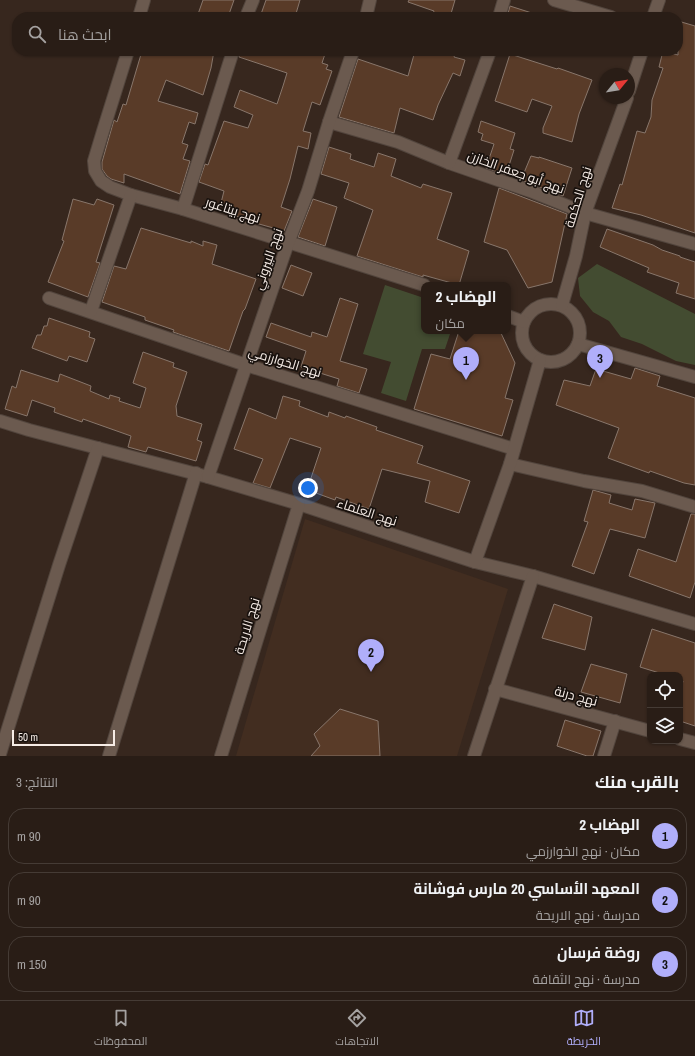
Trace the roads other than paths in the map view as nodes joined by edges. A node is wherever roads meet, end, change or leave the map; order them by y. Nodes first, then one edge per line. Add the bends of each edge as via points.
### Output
1 (144, 0) edge
2 (253, 0) edge
3 (370, 0) edge
4 (504, 0) edge
5 (554, 0) edge
6 (659, 0) edge
7 (140, 12) edge
8 (248, 12) edge
9 (367, 12) edge
10 (500, 12) edge
11 (594, 12) edge
12 (655, 12) edge
13 (126, 56) edge
14 (231, 56) edge
15 (351, 56) edge
16 (488, 56) edge
17 (640, 56) edge
18 (635, 73) edge
19 (625, 104) edge
20 (329, 122) junction
21 (449, 163) junction
22 (131, 194) junction
23 (183, 209) junction
24 (585, 213) junction
25 (288, 243) junction
26 (695, 244) edge
27 (421, 284) edge
28 (49, 298) dead end
29 (562, 305) junction
30 (91, 311) junction
31 (511, 317) edge
32 (524, 322) junction
33 (578, 344) junction
34 (540, 360) junction
35 (246, 365) junction
36 (695, 377) edge
37 (0, 421) edge
38 (98, 448) junction
39 (514, 449) junction
40 (510, 464) junction
41 (196, 473) junction
42 (208, 477) junction
43 (300, 504) junction
44 (695, 507) edge
45 (475, 562) junction
46 (532, 576) junction
47 (695, 624) edge
48 (495, 689) junction
49 (615, 721) junction
50 (647, 730) edge
51 (683, 740) edge
52 (695, 743) edge
53 (0, 754) edge
54 (109, 756) edge
55 (221, 756) edge
56 (474, 756) edge
57 (604, 756) edge

1 - 7 street
2 - 8 street
3 - 9 street
4 - 10 street
5 - 11 street
6 - 12 street
13 - 22 street, نهج بيتاغور via 94,161 95,171 101,181
14 - 23 street
15 - 20 street, نهج البيروني
16 - 21 street
17 - 18 street
19 - 24 street, نهج الحكمة
20 - 21 street, نهج أبو جعفر الخازن via 398,142
20 - 25 street, نهج البيروني via 308,191
21 - 24 street, نهج أبو جعفر الخازن
22 - 23 street, نهج بيتاغور
22 - 30 street
23 - 25 street, نهج بيتاغور
24 - 26 street, نهج أبو جعفر الخازن
24 - 29 street, نهج الحكمة
25 - 27 street, نهج بيتاغور
25 - 35 street, نهج البيروني
28 - 30 street, نهج الخوارزمي
29 - 32 street via 550,303 539,306 530,312
29 - 33 street via 578,321
30 - 35 street, نهج الخوارزمي
31 - 32 street
32 - 34 street via 524,344 530,354
33 - 34 street via 572,353 562,360
33 - 36 street
34 - 39 street
35 - 39 street, نهج الخوارزمي
35 - 42 street, نهج البيروني
37 - 38 street, نهج العلماء
38 - 41 street, نهج العلماء
38 - 53 street
39 - 40 street
40 - 44 street via 642,491
40 - 45 street
41 - 42 street, نهج العلماء
41 - 54 street
42 - 43 street, نهج العلماء
43 - 45 street, نهج العلماء
43 - 55 street, نهج الاريحة
45 - 46 street, نهج العلماء
46 - 47 street, نهج العلماء
46 - 48 street
48 - 49 street, نهج درنة
48 - 56 street
49 - 50 street, نهج درنة
49 - 57 street
51 - 52 street

